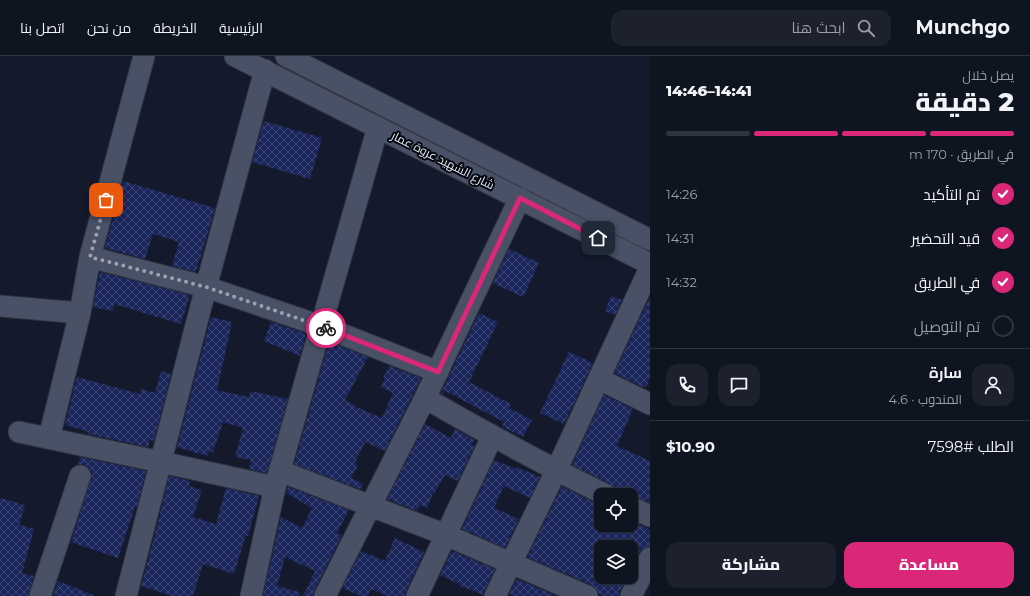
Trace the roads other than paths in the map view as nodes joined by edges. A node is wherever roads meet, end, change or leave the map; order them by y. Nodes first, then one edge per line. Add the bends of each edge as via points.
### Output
1 (144, 56) edge
2 (235, 56) edge
3 (286, 56) edge
4 (265, 70) junction
5 (378, 127) junction
6 (520, 198) junction
7 (650, 240) edge
8 (90, 257) junction
9 (650, 264) edge
10 (650, 268) edge
11 (206, 287) junction
12 (0, 306) edge
13 (80, 313) junction
14 (321, 326) junction
15 (438, 372) junction
16 (599, 379) junction
17 (425, 398) junction
18 (650, 404) edge
19 (19, 432) dead end
20 (492, 437) junction
21 (49, 438) junction
22 (161, 462) junction
23 (556, 470) junction
24 (80, 476) dead end
25 (277, 479) junction
26 (594, 489) edge
27 (370, 505) junction
28 (638, 510) edge
29 (650, 516) edge
30 (446, 534) junction
31 (650, 558) edge
32 (512, 563) junction
33 (40, 596) edge
34 (126, 596) edge
35 (251, 596) edge
36 (325, 596) edge
37 (417, 596) edge
38 (496, 596) edge
39 (587, 596) edge
40 (631, 596) edge

1 - 8 street
2 - 4 street, شارع الشهيد عروة عمار
3 - 7 street, شارع الشهيد عروة عمار
4 - 5 street, شارع الشهيد عروة عمار
4 - 11 street
5 - 6 street, شارع الشهيد عروة عمار
5 - 14 street
6 - 9 street, شارع الشهيد عروة عمار
6 - 15 street
8 - 11 street
8 - 13 street
10 - 16 street
11 - 14 street
11 - 22 street
12 - 13 street
13 - 21 street
14 - 15 street
14 - 25 street
15 - 17 street
16 - 18 street
16 - 23 street
17 - 20 street
17 - 27 street
19 - 21 street
20 - 23 street
20 - 30 street
21 - 22 street
22 - 25 street
22 - 34 street
23 - 26 street
23 - 32 street
24 - 33 street
25 - 27 street
25 - 35 street
27 - 30 street
27 - 36 street
28 - 29 street
30 - 32 street
30 - 37 street
31 - 40 street
32 - 38 street
32 - 39 street

